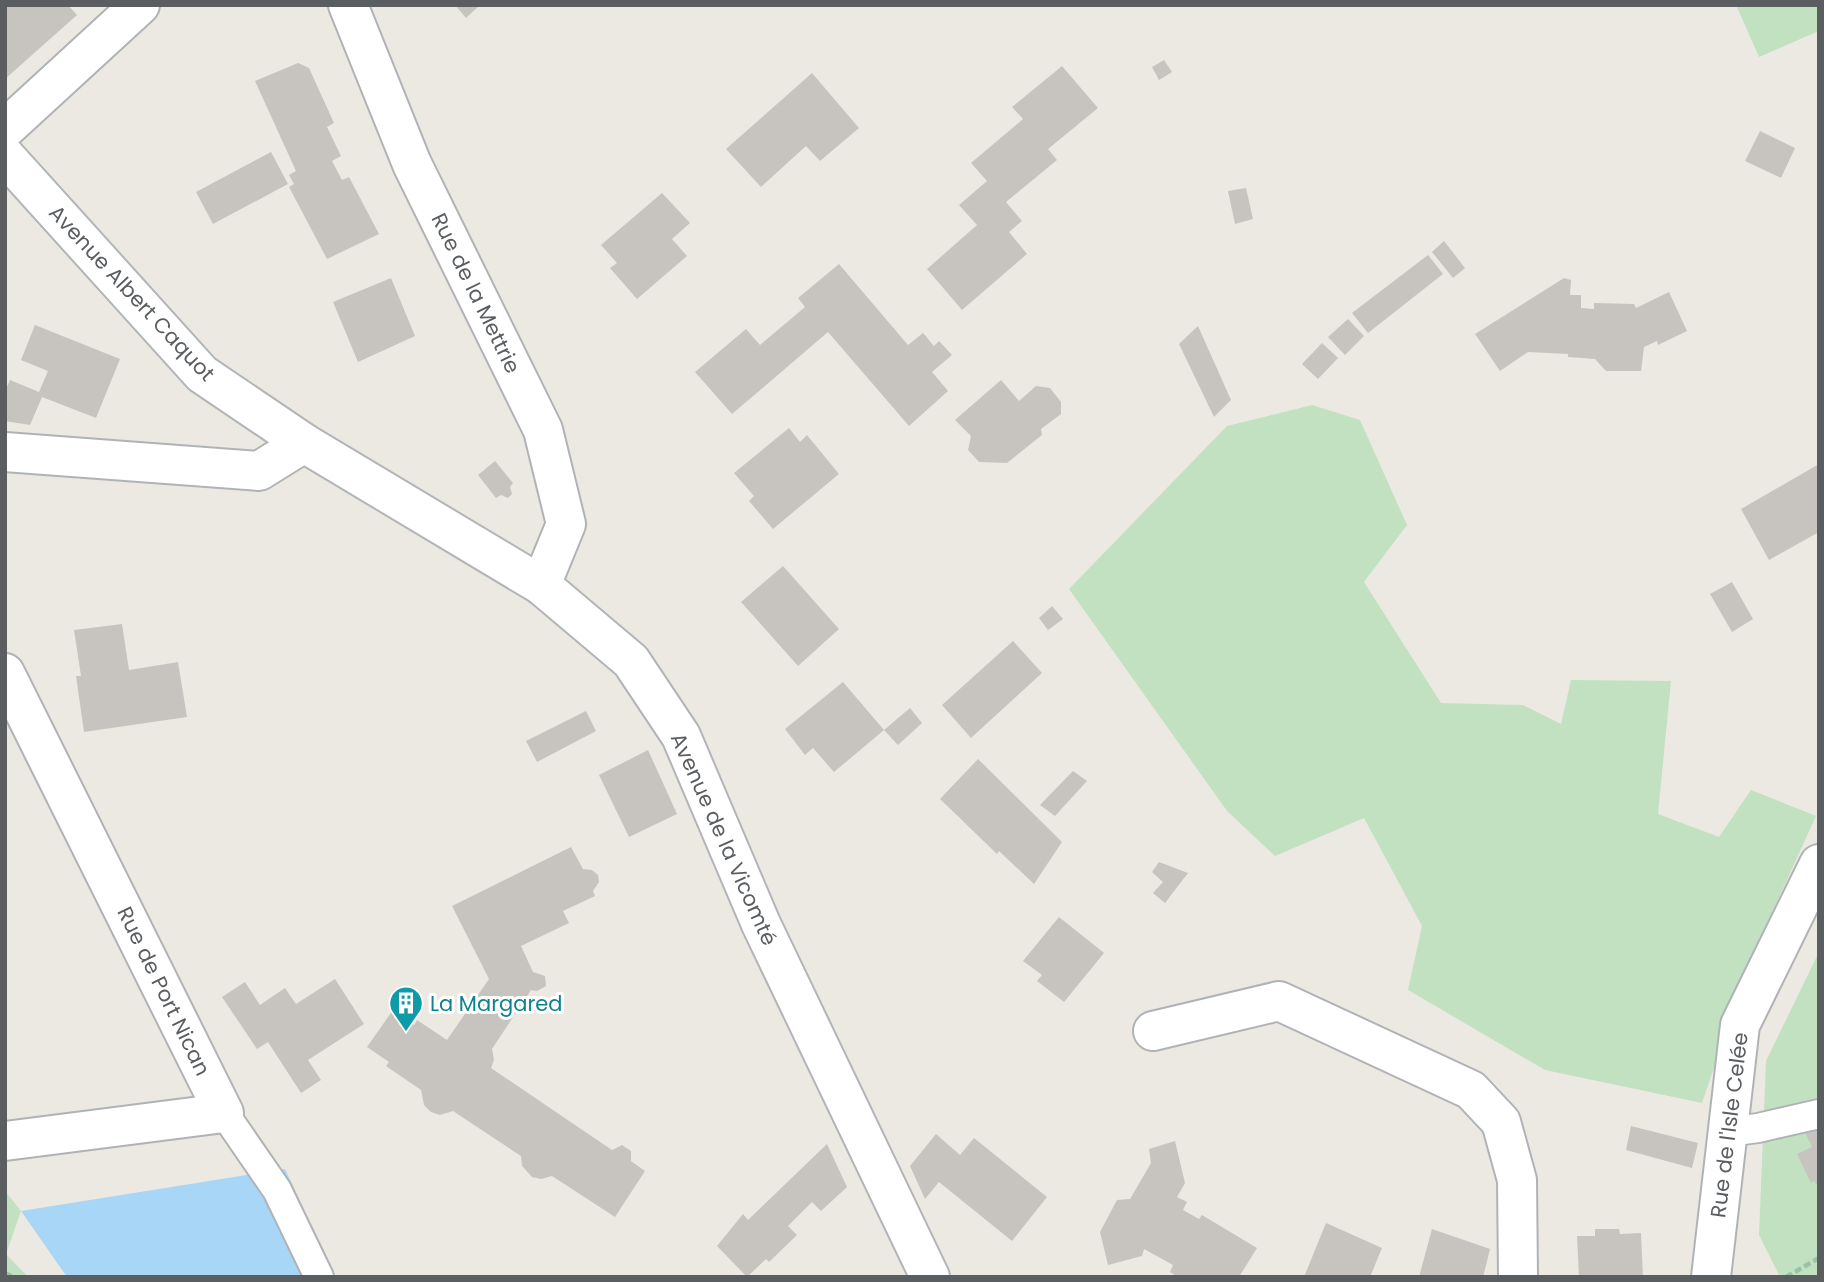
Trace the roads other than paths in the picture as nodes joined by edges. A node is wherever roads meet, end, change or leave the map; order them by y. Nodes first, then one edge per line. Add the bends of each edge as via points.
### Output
1 (140, 5) edge
2 (348, 5) edge
3 (5, 129) edge
4 (5, 156) edge
5 (304, 443) junction
6 (5, 452) edge
7 (541, 585) junction
8 (5, 673) edge
9 (1819, 864) edge
10 (1153, 1031) dead end
11 (224, 1113) junction
12 (1819, 1114) edge
13 (1728, 1132) junction
14 (5, 1141) edge
15 (319, 1277) edge
16 (930, 1277) edge
17 (1518, 1277) edge
18 (1711, 1277) edge

1 - 3 street
2 - 7 street, Rue de la Mettrie via 412,163 543,430 566,524
4 - 5 street, Avenue Albert Caquot via 202,374
5 - 6 street via 259,471
5 - 7 street, Avenue de la Vicomté
7 - 16 street, Avenue de la Vicomté via 631,661 681,736 761,925
8 - 11 street, Rue de Port Nican
9 - 13 street, Rue de l'Isle Celée via 1741,1025
10 - 17 street via 1279,1001 1471,1090 1501,1122 1517,1180
11 - 14 street
11 - 15 lane via 277,1189
12 - 13 lane
13 - 18 street, Rue de l'Isle Celée

